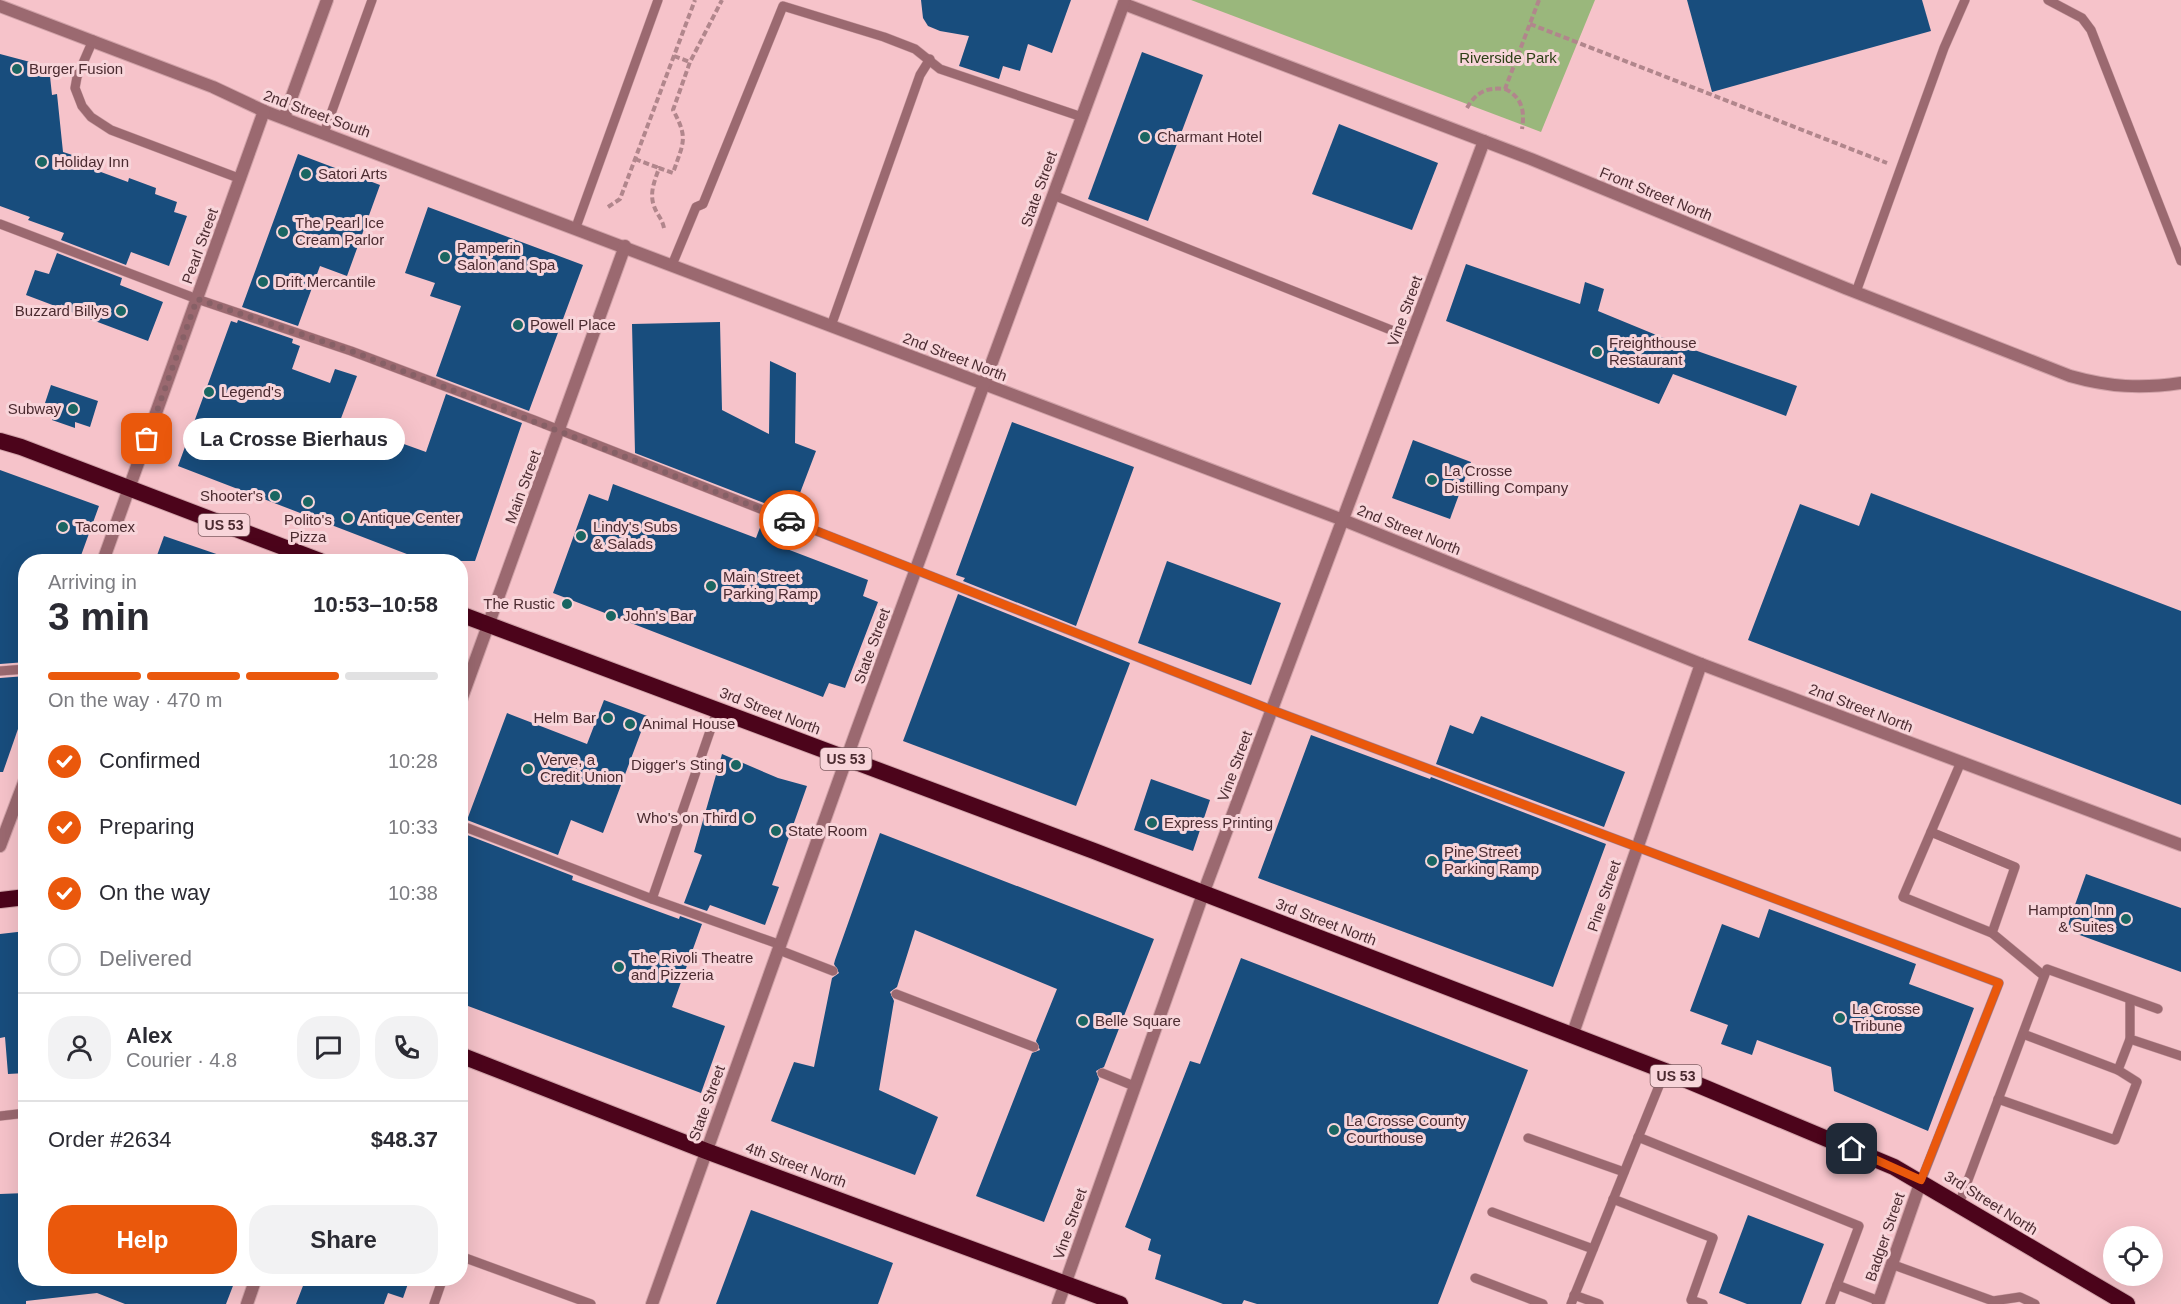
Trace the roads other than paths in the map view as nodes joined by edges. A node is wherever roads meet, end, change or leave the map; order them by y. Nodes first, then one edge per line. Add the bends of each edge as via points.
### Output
1 (327, 0) edge
2 (372, 0) edge
3 (658, 0) edge
4 (1965, 0) edge
5 (2048, 0) edge
6 (1124, 2) edge
7 (0, 6) edge
8 (93, 40) junction
9 (930, 59) junction
10 (264, 111) junction
11 (1082, 117) junction
12 (284, 118) junction
13 (324, 133) junction
14 (1484, 141) junction
15 (241, 178) junction
16 (1053, 195) junction
17 (0, 224) edge
18 (576, 227) junction
19 (625, 246) junction
20 (2181, 261) edge
21 (672, 265) junction
22 (1856, 292) junction
23 (197, 299) junction
24 (831, 326) junction
25 (1411, 338) junction
26 (984, 383) junction
27 (2181, 383) edge
28 (559, 430) junction
29 (0, 441) edge
30 (129, 488) junction
31 (1343, 520) junction
32 (105, 554) edge
33 (288, 554) edge
34 (916, 570) junction
35 (468, 617) edge
36 (488, 625) junction
37 (1701, 664) junction
38 (18, 670) edge
39 (0, 671) edge
40 (468, 681) edge
41 (1272, 710) junction
42 (717, 711) junction
43 (847, 759) junction
44 (1961, 762) junction
45 (18, 798) edge
46 (468, 828) edge
47 (1931, 832) junction
48 (1638, 845) junction
49 (2181, 845) edge
50 (0, 846) edge
51 (1203, 894) junction
52 (18, 898) edge
53 (652, 899) junction
54 (0, 900) edge
55 (1992, 933) junction
56 (780, 947) junction
57 (833, 971) dead end
58 (2044, 976) junction
59 (896, 994) dead end
60 (2130, 1000) junction
61 (2158, 1009) dead end
62 (2023, 1034) junction
63 (1572, 1036) junction
64 (2130, 1039) junction
65 (1034, 1047) dead end
66 (2181, 1056) edge
67 (468, 1058) edge
68 (2118, 1070) junction
69 (1665, 1071) junction
70 (1102, 1073) dead end
71 (1134, 1086) junction
72 (1998, 1099) junction
73 (18, 1114) edge
74 (0, 1116) edge
75 (1638, 1137) junction
76 (1528, 1138) dead end
77 (706, 1151) junction
78 (1624, 1172) junction
79 (1921, 1180) junction
80 (1613, 1199) junction
81 (1959, 1204) junction
82 (1492, 1212) dead end
83 (1593, 1249) junction
84 (468, 1259) edge
85 (1891, 1264) junction
86 (1475, 1278) dead end
87 (1066, 1283) junction
88 (253, 1286) edge
89 (440, 1286) edge
90 (1837, 1286) junction
91 (1572, 1299) edge
92 (1690, 1302) edge
93 (1878, 1302) edge
94 (1993, 1302) edge
95 (247, 1304) edge
96 (434, 1304) edge
97 (591, 1304) edge
98 (652, 1304) edge
99 (1058, 1304) edge
100 (1120, 1304) edge
101 (1543, 1304) edge
102 (1599, 1304) edge
103 (1703, 1304) edge
104 (1830, 1304) edge
105 (2035, 1304) edge
106 (2127, 1304) edge

1 - 12 street
2 - 13 lane
3 - 18 lane
4 - 22 lane
5 - 20 lane via 2082,18 2091,30
6 - 11 street, State Street
6 - 14 street, Front Street North
7 - 8 street, 2nd Street South
8 - 10 street, 2nd Street South
8 - 15 lane via 75,88 91,117 111,130
9 - 11 lane via 940,69
9 - 21 lane via 883,37 783,6 703,204 696,207
9 - 24 lane via 920,75
10 - 12 street, 2nd Street South
10 - 15 street, Pearl Street
11 - 16 street, State Street
12 - 13 street, 2nd Street South
13 - 18 street, 2nd Street South
14 - 22 street, Front Street North
14 - 25 street, Vine Street
15 - 23 street, Pearl Street
16 - 25 lane
16 - 26 street, State Street
17 - 23 lane
18 - 19 street, 2nd Street South
19 - 21 street, 2nd Street North
19 - 28 street, Main Street
21 - 24 street, 2nd Street North
22 - 27 street, Front Street North via 2102,385 2126,388
23 - 28 lane via 339,347
23 - 30 street, Pearl Street
24 - 26 street, 2nd Street North
25 - 31 street, Vine Street
26 - 31 street, 2nd Street North
26 - 34 street, State Street
28 - 34 lane
28 - 36 street, Main Street
29 - 30 highway, US 53
30 - 32 street, Pearl Street
30 - 33 highway, US 53
31 - 37 street, 2nd Street North
31 - 41 street, Vine Street
34 - 41 lane
34 - 43 street, State Street
35 - 36 highway, US 53
36 - 40 street, Main Street
36 - 42 highway, 3rd Street North / US 53
37 - 44 street, 2nd Street North
37 - 48 street, Pine Street
38 - 39 lane
41 - 48 lane
41 - 51 street, Vine Street
42 - 43 highway, 3rd Street North / US 53
42 - 53 lane
43 - 51 highway, 3rd Street North / US 53
43 - 56 street, State Street
44 - 47 lane
44 - 49 street, 2nd Street North
45 - 50 street
46 - 53 lane
47 - 55 lane via 2015,867
47 - 55 lane via 1903,897
48 - 63 street, Pine Street
48 - 79 lane via 1999,983
51 - 63 highway, 3rd Street North / US 53
51 - 71 street, Vine Street
52 - 54 highway
53 - 56 lane
55 - 58 lane
56 - 57 lane
56 - 77 street, State Street
58 - 60 lane via 2047,969
58 - 62 lane
59 - 65 lane
60 - 61 lane
60 - 64 lane
62 - 68 lane
62 - 72 lane
63 - 69 highway, 3rd Street North / US 53
64 - 66 lane
64 - 68 lane
67 - 77 highway, 4th Street North
68 - 72 lane via 2137,1082 2115,1140
69 - 75 lane
69 - 79 highway, 3rd Street North / US 53
70 - 71 lane
71 - 87 street, Vine Street
72 - 81 lane
73 - 74 lane
75 - 78 lane
75 - 90 lane via 1859,1226
76 - 78 lane
77 - 87 highway, 4th Street North
77 - 98 street, State Street
78 - 80 lane
79 - 81 highway, 3rd Street North / US 53
79 - 85 street, Badger Street
80 - 83 lane
80 - 92 lane via 1713,1238
81 - 106 highway, 3rd Street North / US 53
82 - 83 lane
83 - 91 lane
84 - 97 lane
85 - 93 street, Badger Street
85 - 94 lane
86 - 101 lane
87 - 99 street, Vine Street
87 - 100 highway, 4th Street North
88 - 95 street
89 - 96 lane
90 - 93 lane
90 - 104 lane
91 - 102 lane
92 - 103 lane
94 - 105 lane via 2020,1297

